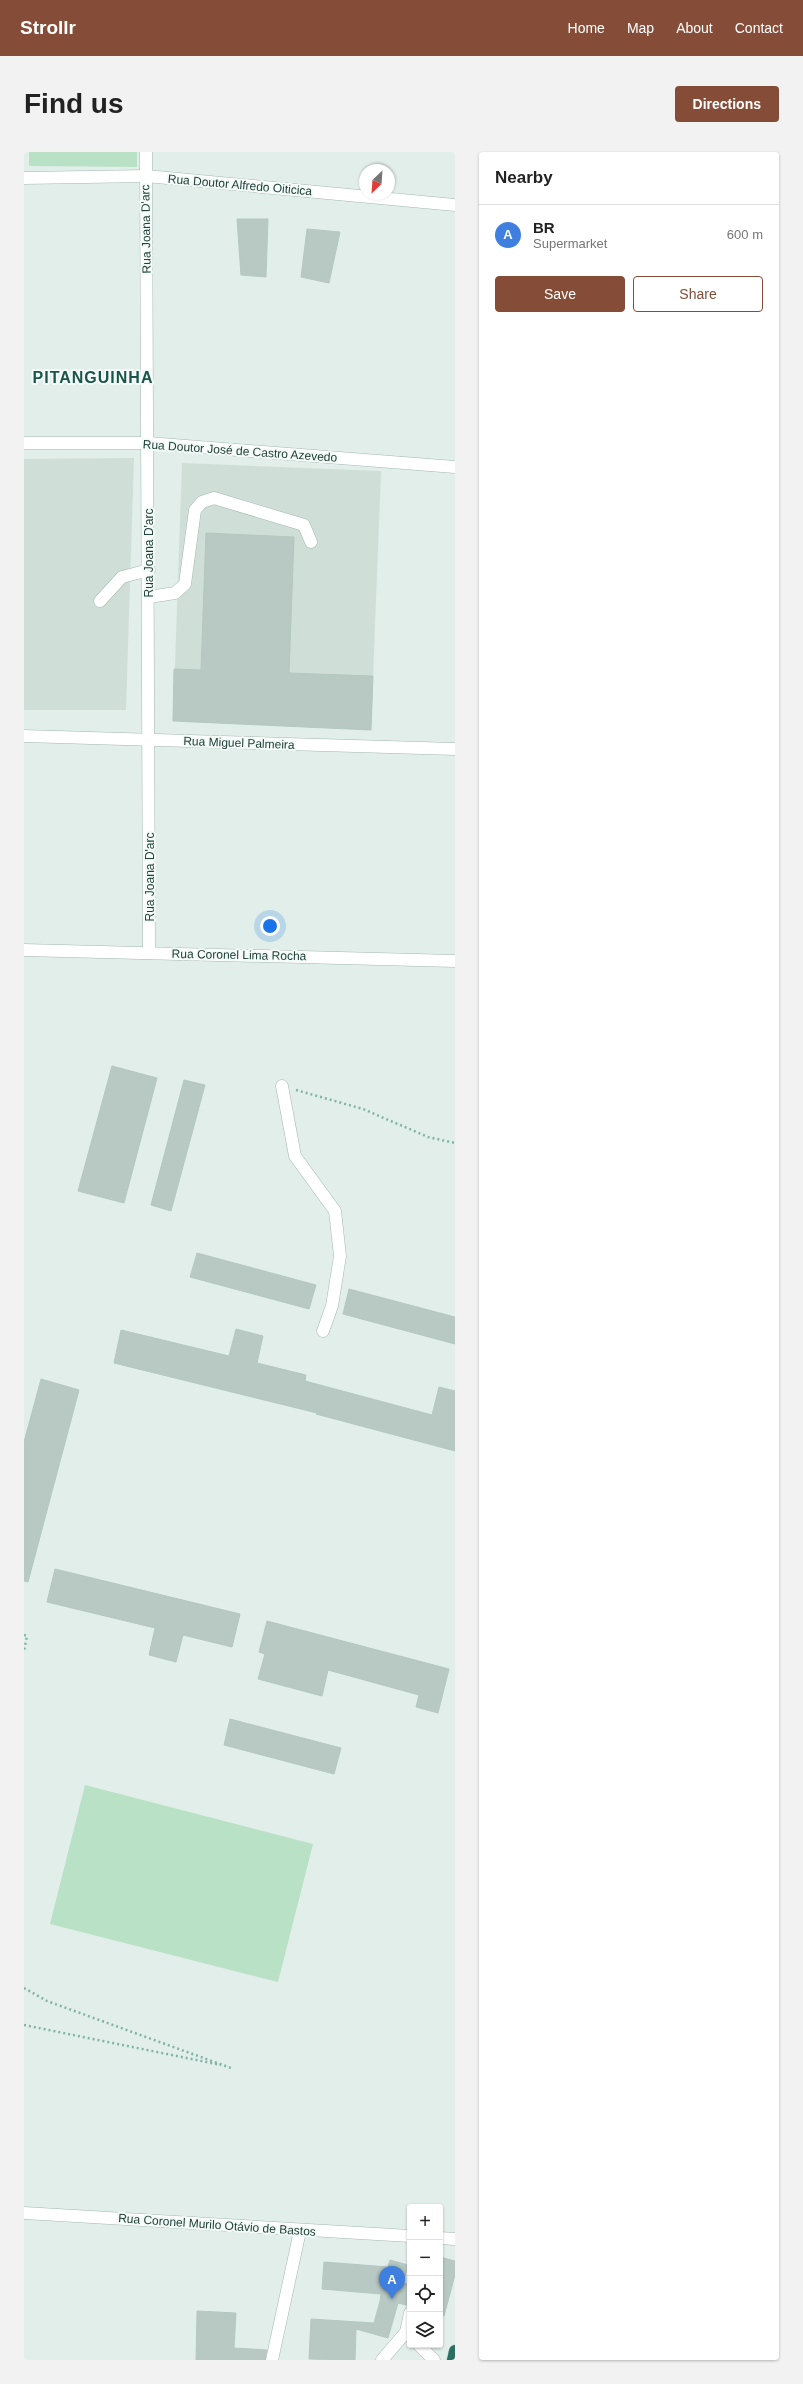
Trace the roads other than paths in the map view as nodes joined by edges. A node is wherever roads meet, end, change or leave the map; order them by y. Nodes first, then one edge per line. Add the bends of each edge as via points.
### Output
1 (146, 152) edge
2 (146, 176) junction
3 (24, 178) edge
4 (455, 205) edge
5 (24, 443) edge
6 (148, 443) junction
7 (455, 468) edge
8 (311, 542) dead end
9 (149, 570) junction
10 (149, 597) junction
11 (100, 601) dead end
12 (24, 736) edge
13 (150, 740) junction
14 (455, 749) edge
15 (24, 950) edge
16 (150, 953) junction
17 (455, 960) edge
18 (282, 1086) road end
19 (323, 1331) dead end
20 (24, 2213) edge
21 (300, 2231) junction
22 (407, 2236) edge
23 (443, 2238) edge
24 (455, 2239) edge
25 (407, 2335) edge
26 (422, 2348) edge
27 (455, 2351) edge
28 (272, 2360) edge
29 (382, 2360) edge
30 (434, 2360) edge
31 (453, 2360) edge

1 - 2 street, Rua Joana D'arc
2 - 3 street, Rua Doutor Alfredo Oiticica
2 - 4 street, Rua Doutor Alfredo Oiticica
2 - 6 street, Rua Joana D'arc
5 - 6 street, Rua Doutor José de Castro Azevedo
6 - 7 street, Rua Doutor José de Castro Azevedo
6 - 9 street, Rua Joana D'arc
8 - 10 street via 304,525 214,498 202,502 195,510 185,584 174,593
9 - 10 street, Rua Joana D'arc
9 - 11 street via 122,577
10 - 13 street, Rua Joana D'arc
12 - 13 street, Rua Miguel Palmeira
13 - 14 street, Rua Miguel Palmeira
13 - 16 street, Rua Joana D'arc
15 - 16 street, Rua Coronel Lima Rocha
16 - 17 street, Rua Coronel Lima Rocha
18 - 19 street via 294,1156 335,1211 340,1256 332,1306
20 - 21 street, Rua Coronel Murilo Otávio de Bastos
21 - 22 street, Rua Coronel Murilo Otávio de Bastos
21 - 28 street
23 - 24 street
25 - 29 street
26 - 30 street
27 - 31 highway

